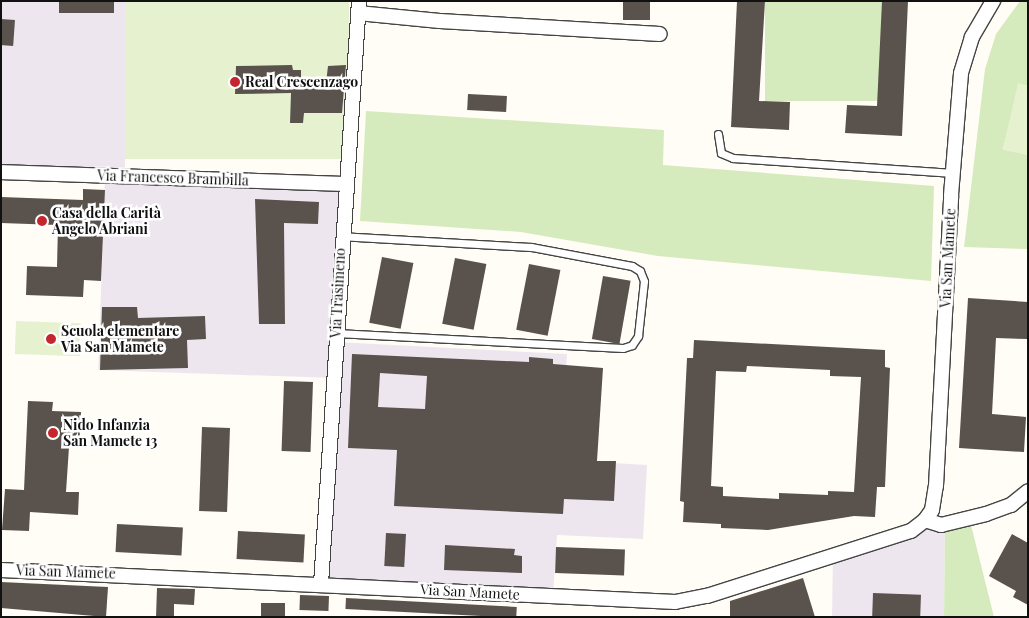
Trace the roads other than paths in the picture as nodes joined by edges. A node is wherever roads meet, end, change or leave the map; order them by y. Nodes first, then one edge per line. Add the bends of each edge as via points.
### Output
1 (993, 1) edge
2 (359, 7) edge
3 (660, 34) dead end
4 (718, 134) dead end
5 (1, 172) edge
6 (953, 173) junction
7 (345, 184) junction
8 (342, 236) junction
9 (336, 333) junction
10 (1028, 491) edge
11 (925, 520) junction
12 (1, 570) edge
13 (321, 584) junction

1 - 6 street, Via San Mamete via 975,30 963,64
2 - 3 street via 440,22
2 - 7 street, Via Trasimeno
4 - 6 lane via 721,153 729,157
5 - 7 street, Via Francesco Brambilla
6 - 11 street, Via San Mamete via 936,486 932,510
7 - 8 street, Via Trasimeno
8 - 9 street, Via Trasimeno
8 - 9 lane via 531,247 632,266 640,271 644,282 638,336 632,345 623,348
9 - 13 street, Via Trasimeno
10 - 11 street via 1011,505 986,514 941,525
11 - 13 street, Via San Mamete via 911,530 888,539 707,596 681,601
12 - 13 street, Via San Mamete

